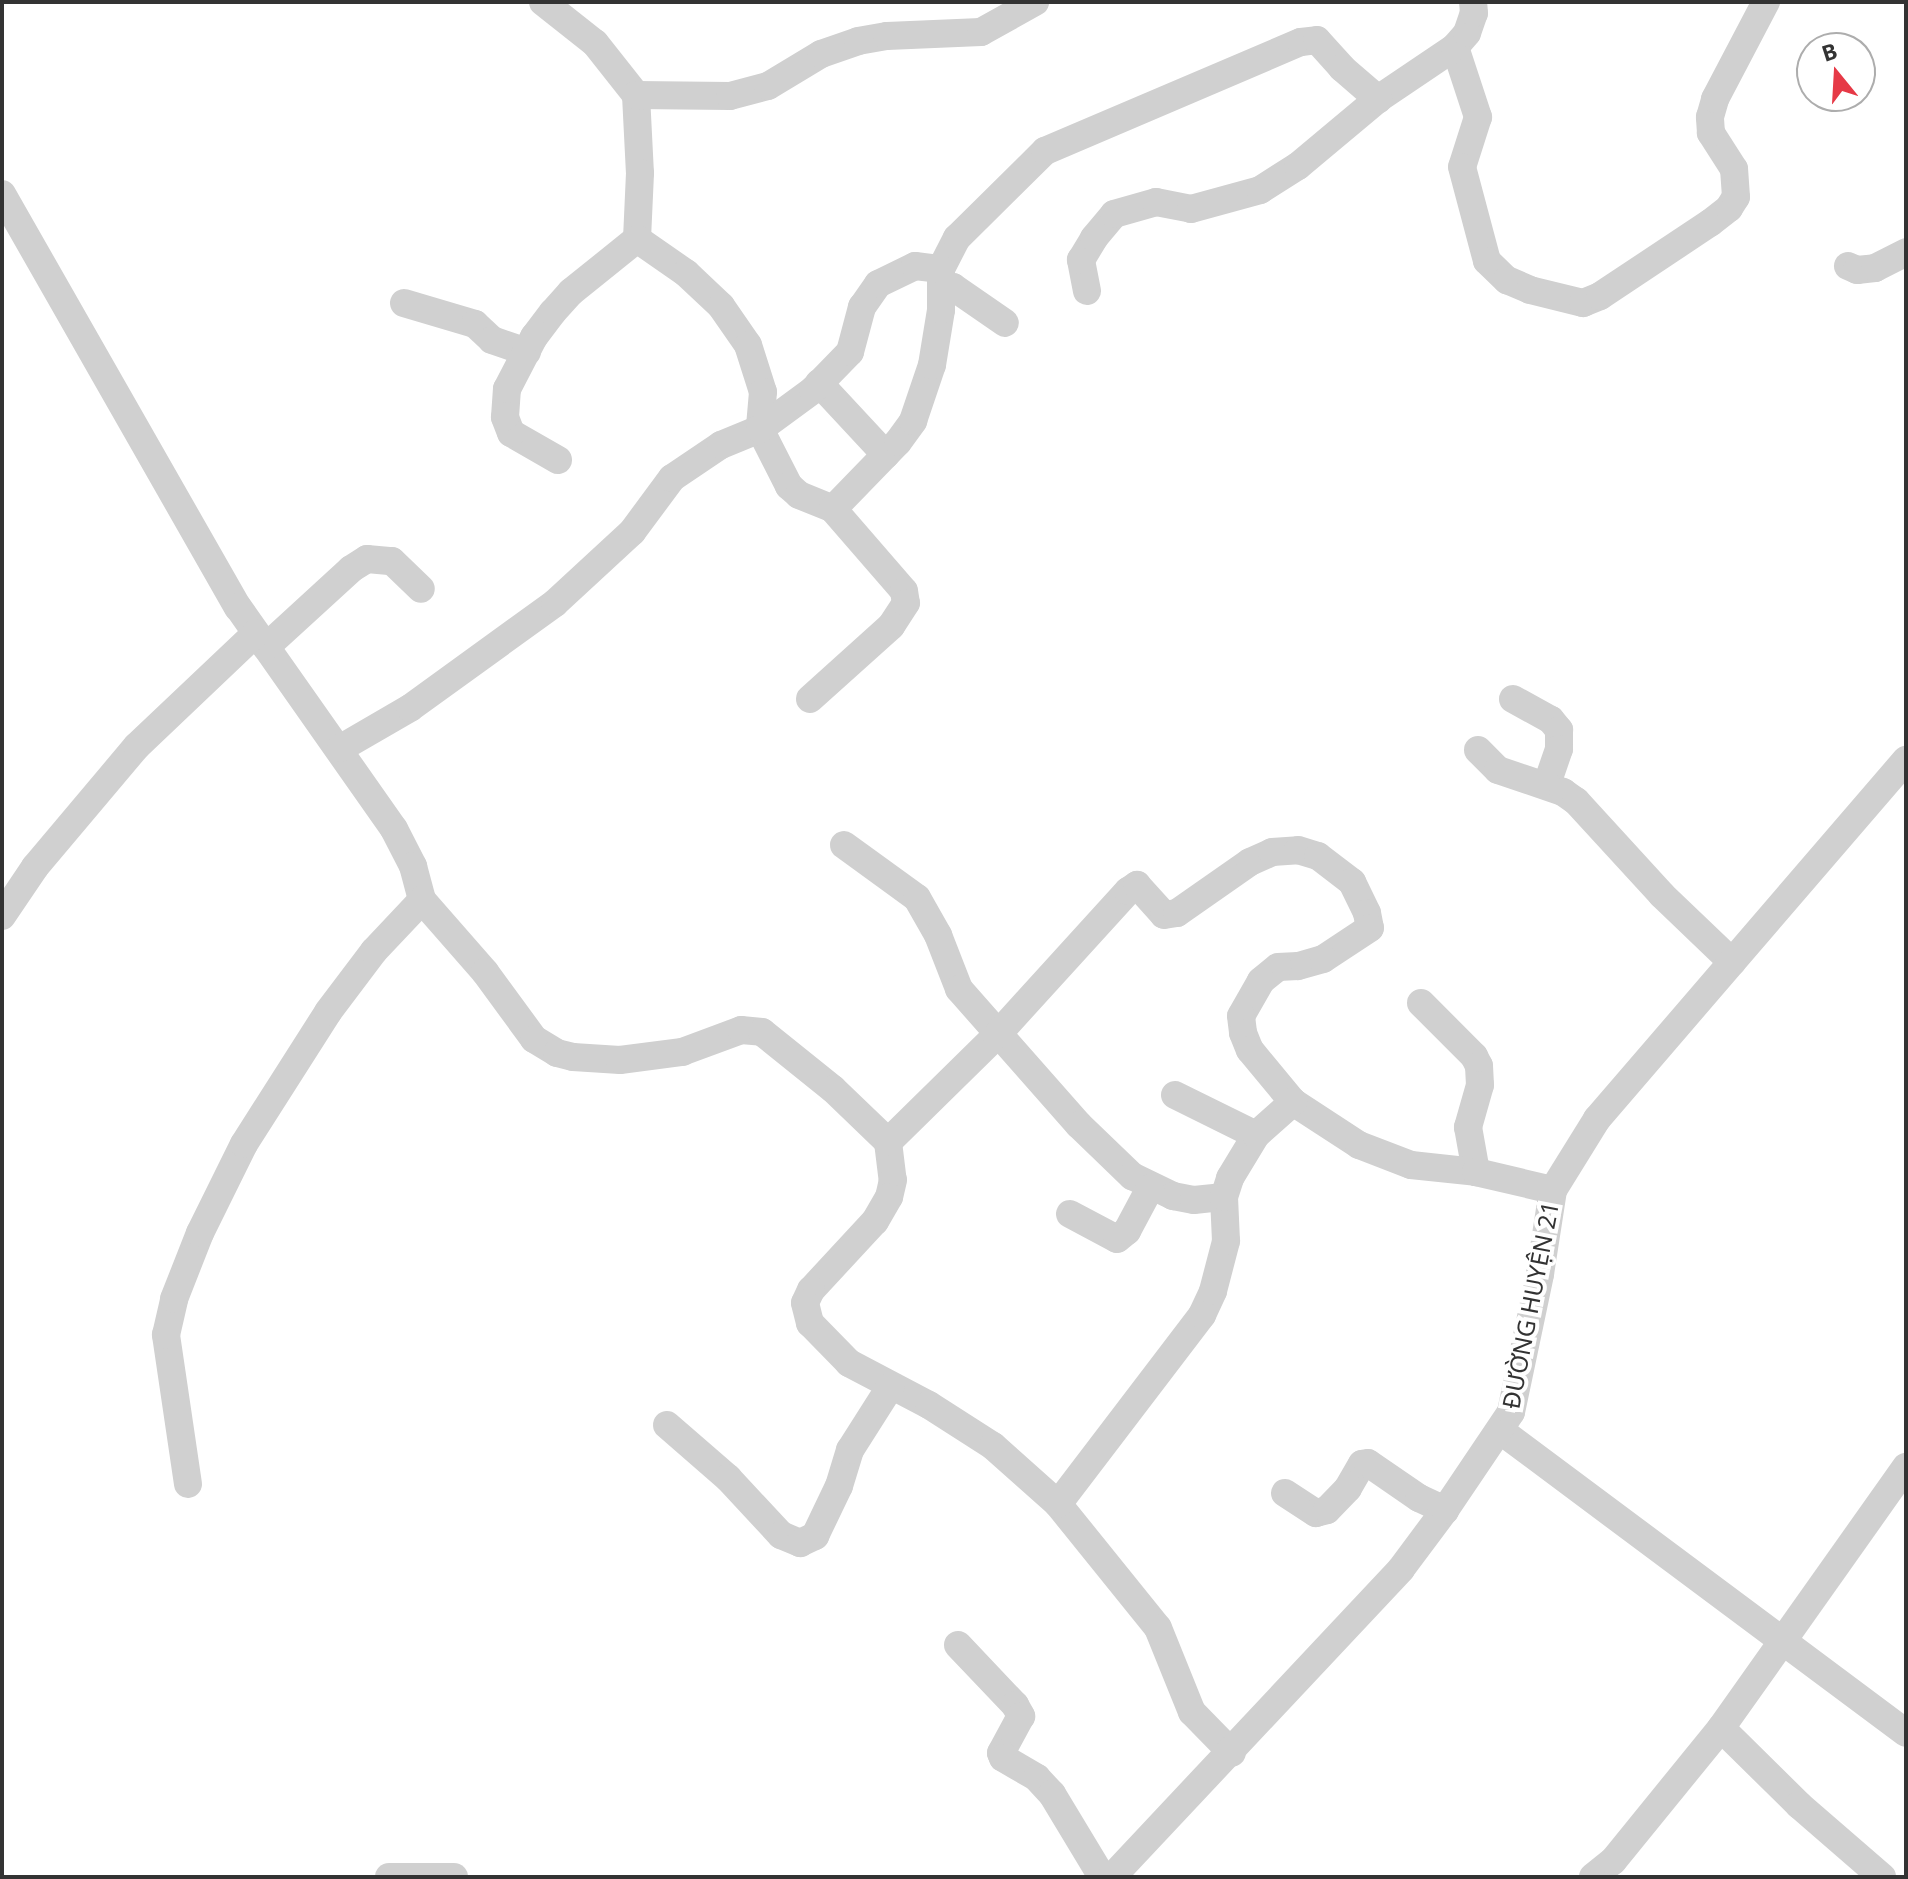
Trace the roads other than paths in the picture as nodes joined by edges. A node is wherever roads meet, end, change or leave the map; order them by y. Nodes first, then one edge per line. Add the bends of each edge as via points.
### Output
1 (543, 2) edge
2 (1035, 2) edge
3 (1473, 2) edge
4 (1766, 2) edge
5 (1455, 47) junction
6 (636, 95) junction
7 (1378, 99) junction
8 (2, 194) edge
9 (637, 239) junction
10 (1906, 252) edge
11 (1848, 266) dead end
12 (942, 278) junction
13 (1087, 291) dead end
14 (404, 303) dead end
15 (1005, 323) dead end
16 (527, 352) junction
17 (819, 383) junction
18 (760, 429) junction
19 (886, 455) junction
20 (558, 460) dead end
21 (833, 509) junction
22 (421, 589) dead end
23 (261, 640) junction
24 (810, 699) dead end
25 (1513, 699) dead end
26 (341, 748) junction
27 (1478, 750) dead end
28 (1906, 760) edge
29 (1546, 786) junction
30 (844, 845) dead end
31 (422, 900) junction
32 (2, 916) edge
33 (1732, 962) junction
34 (1421, 1003) dead end
35 (997, 1035) junction
36 (1175, 1095) dead end
37 (1293, 1102) junction
38 (1256, 1135) junction
39 (888, 1142) junction
40 (1476, 1172) junction
41 (1150, 1188) junction
42 (1553, 1190) junction
43 (1224, 1197) junction
44 (1070, 1214) dead end
45 (890, 1387) junction
46 (667, 1425) dead end
47 (1501, 1431) junction
48 (1906, 1467) edge
49 (188, 1484) dead end
50 (1285, 1493) dead end
51 (1058, 1504) junction
52 (1445, 1510) junction
53 (1781, 1642) junction
54 (958, 1645) dead end
55 (1721, 1728) junction
56 (1906, 1733) edge
57 (1232, 1753) junction
58 (1868, 1872) edge
59 (389, 1877) edge
60 (454, 1877) edge
61 (1102, 1877) edge
62 (1112, 1877) edge
63 (1593, 1877) edge

1 - 6 street via 595,43
2 - 6 street via 981,32 858,41 821,54 768,86 730,96
3 - 5 street via 1467,33
4 - 5 street via 1710,117 1711,133 1734,169 1736,197 1710,223 1583,303 1507,280 1487,261 1462,167 1478,117
5 - 7 street
6 - 9 street
7 - 12 street via 1317,40 1301,42 1045,151 957,238
7 - 13 street via 1298,166 1260,190 1191,209 1156,202 1114,214 1081,260
8 - 23 street
9 - 16 street via 571,292
9 - 18 street via 721,306 748,345 763,392
10 - 11 street via 1875,268
12 - 15 street
12 - 17 street via 915,266 878,284 862,307 850,352
12 - 19 street via 932,365 919,407
14 - 16 street via 475,324 492,340
16 - 20 street via 507,389 505,417 511,433
17 - 18 street
17 - 19 street
18 - 21 street via 789,486
18 - 26 street via 721,445 672,478 632,532 555,603 410,708
19 - 21 street
21 - 24 street via 897,580 906,603 891,626
22 - 23 street via 392,561 367,559
23 - 26 street
23 - 32 street via 137,746 35,867
25 - 29 street via 1559,730 1559,749
26 - 31 street via 405,848
27 - 29 street via 1498,770
28 - 33 street, ĐƯỜNG HUYỆN 21
29 - 33 street via 1576,801
30 - 35 street via 917,898 959,989
31 - 39 street via 545,1047 573,1057 630,1059 682,1052 741,1030 762,1032
31 - 49 street via 328,1012 244,1144 200,1233 166,1335
33 - 42 street, ĐƯỜNG HUYỆN 21 via 1597,1119
34 - 40 street via 1479,1066 1480,1085 1468,1127
35 - 37 street via 1137,885 1164,915 1177,913 1250,862 1272,852 1298,850 1318,856 1352,882 1370,928 1323,959 1278,967 1261,981 1241,1016 1250,1050
35 - 39 street
35 - 41 street via 1079,1125
36 - 38 street
37 - 38 street
37 - 40 street via 1387,1157 1432,1169
38 - 43 street via 1238,1159
39 - 45 street via 893,1180 889,1197 875,1221 811,1290 805,1312 849,1363
40 - 42 street
41 - 43 street via 1194,1200
41 - 44 street via 1127,1231 1117,1239
42 - 47 street, ĐƯỜNG HUYỆN 21 via 1511,1412
43 - 51 street via 1226,1241 1202,1315
45 - 46 street via 850,1450 815,1536 800,1543 781,1535 728,1478
45 - 51 street via 993,1446
47 - 52 street, ĐƯỜNG HUYỆN 21
47 - 53 street
48 - 53 street
50 - 52 street via 1316,1513 1327,1510 1368,1463
51 - 57 street via 1158,1628 1192,1712
52 - 57 street, ĐƯỜNG HUYỆN 21 via 1401,1569
53 - 55 street
53 - 56 street
54 - 61 street via 1021,1716 1003,1758 1037,1778 1052,1794
55 - 58 street
55 - 63 street via 1613,1861
57 - 62 street, ĐƯỜNG HUYỆN 21
59 - 60 street

